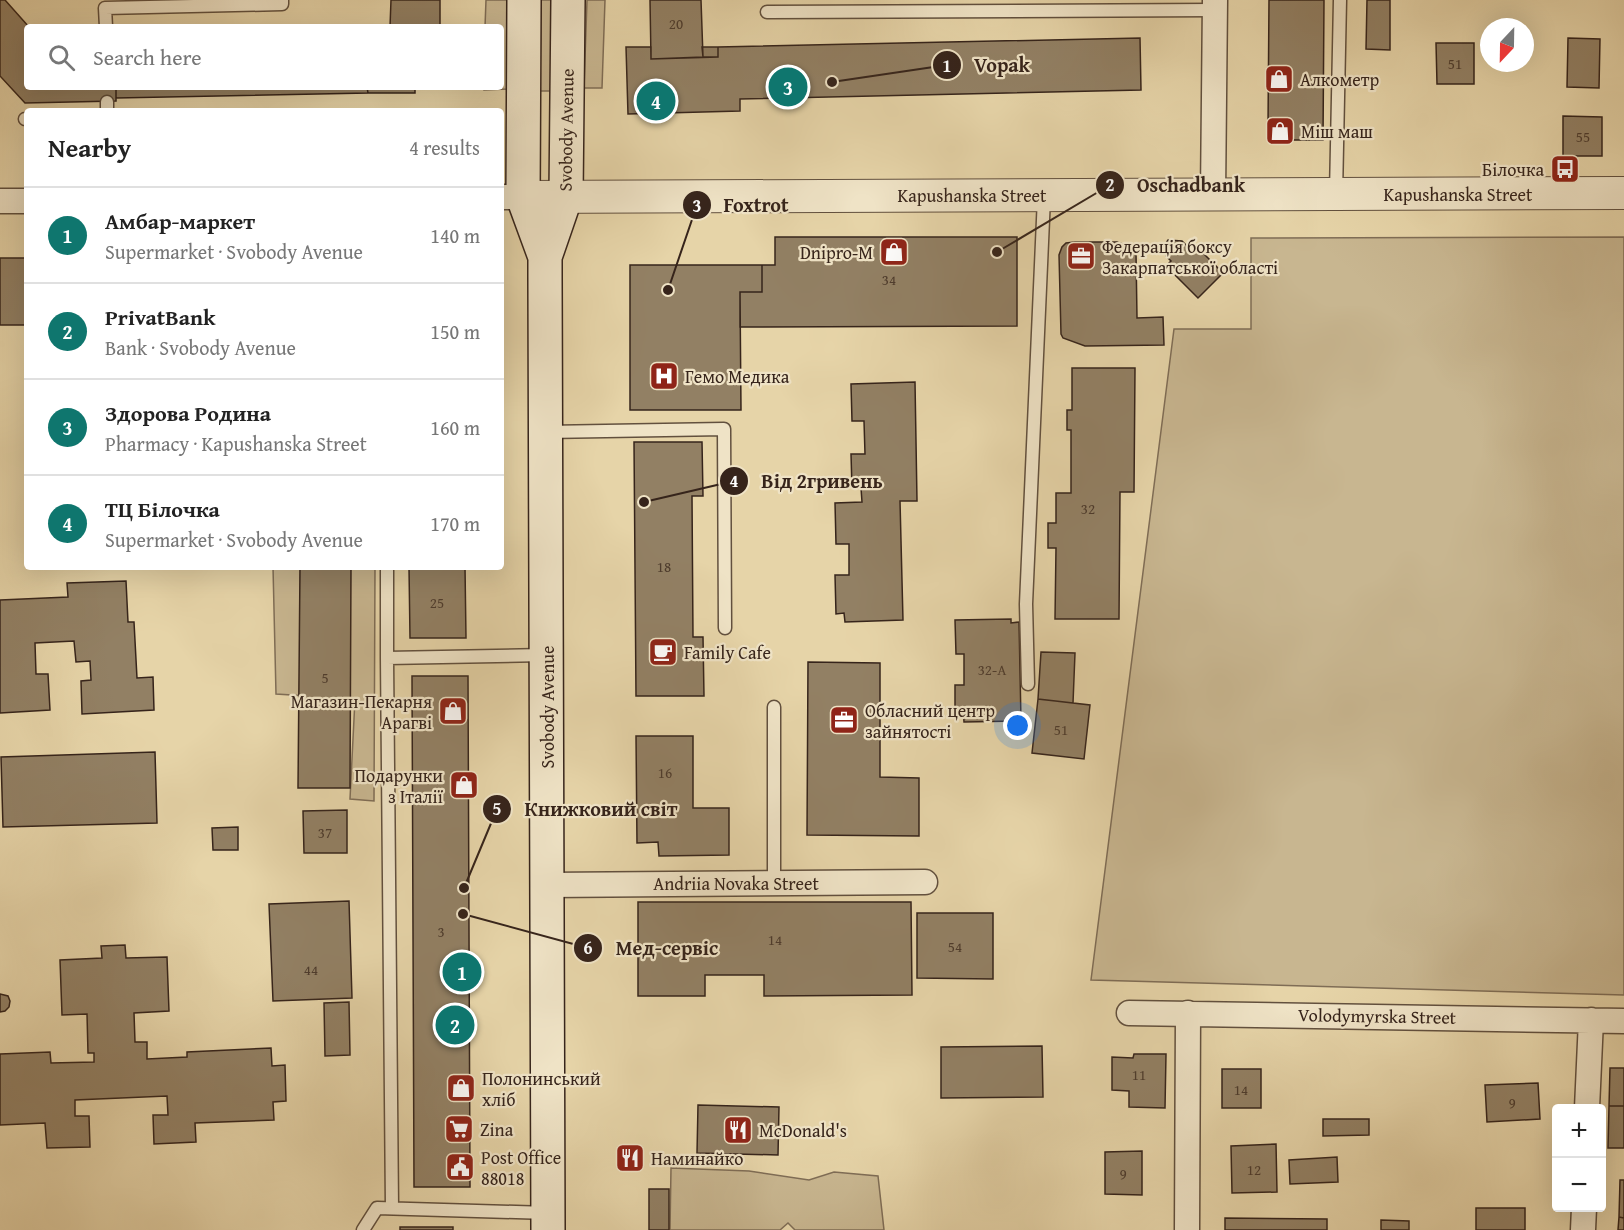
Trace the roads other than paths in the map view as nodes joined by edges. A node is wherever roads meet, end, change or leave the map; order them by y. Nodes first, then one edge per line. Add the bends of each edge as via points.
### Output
1 (282, 0) edge
2 (524, 0) edge
3 (567, 0) edge
4 (1340, 0) edge
5 (1215, 5) edge
6 (766, 12) dead end
7 (106, 24) edge
8 (1624, 193) edge
9 (1044, 195) junction
10 (1213, 195) junction
11 (1336, 195) junction
12 (566, 196) junction
13 (512, 197) edge
14 (0, 201) edge
15 (24, 201) edge
16 (545, 257) junction
17 (546, 432) junction
18 (387, 570) edge
19 (725, 628) dead end
20 (547, 655) junction
21 (387, 658) junction
22 (1028, 684) dead end
23 (774, 706) dead end
24 (925, 882) dead end
25 (774, 883) junction
26 (548, 885) junction
27 (1129, 1013) dead end
28 (1188, 1013) junction
29 (1591, 1020) junction
30 (1624, 1021) edge
31 (1587, 1104) edge
32 (392, 1208) junction
33 (1584, 1212) edge
34 (549, 1222) edge
35 (363, 1230) edge
36 (1187, 1230) edge
37 (1583, 1230) edge

1 - 7 lane via 282,4 105,8
2 - 13 main road, Svobody Avenue
3 - 12 main road, Svobody Avenue
4 - 11 lane
5 - 6 lane
5 - 10 street
8 - 11 street, Kapushanska Street
9 - 10 street, Kapushanska Street
9 - 12 street, Kapushanska Street
9 - 22 lane via 1026,604
10 - 11 street, Kapushanska Street
12 - 13 street, Kapushanska Street
12 - 16 main road, Svobody Avenue
13 - 16 main road, Svobody Avenue
14 - 15 street
16 - 17 main road, Svobody Avenue
17 - 19 lane via 724,429
17 - 20 main road, Svobody Avenue
18 - 21 lane
20 - 21 lane
20 - 26 main road, Svobody Avenue
21 - 32 lane
23 - 25 lane
24 - 25 street, Andriia Novaka Street
25 - 26 street, Andriia Novaka Street
26 - 34 main road, Svobody Avenue
27 - 28 street, Volodymyrska Street
28 - 29 street, Volodymyrska Street
28 - 36 street
29 - 30 street, Volodymyrska Street
29 - 31 street
32 - 34 lane
32 - 35 lane via 377,1208
33 - 37 street

